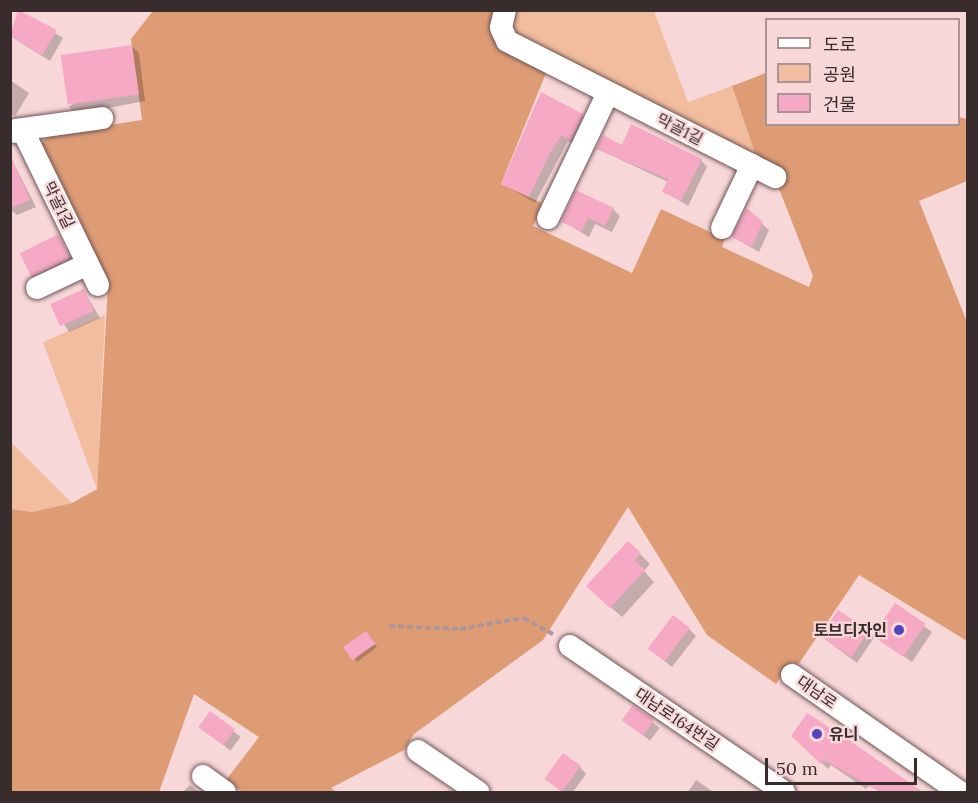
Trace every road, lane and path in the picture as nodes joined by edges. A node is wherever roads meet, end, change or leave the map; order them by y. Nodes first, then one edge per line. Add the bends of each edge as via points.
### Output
1 (505, 10) edge
2 (608, 93) junction
3 (102, 118) dead end
4 (13, 131) edge
5 (752, 165) junction
6 (775, 177) dead end
7 (548, 218) dead end
8 (722, 228) dead end
9 (88, 264) junction
10 (98, 285) dead end
11 (37, 288) dead end
12 (389, 626) dead end
13 (570, 646) joint
14 (792, 675) dead end
15 (418, 752) dead end
16 (202, 776) dead end
17 (225, 792) edge
18 (478, 792) edge
19 (784, 792) edge
20 (960, 792) edge

1 - 2 lane, 막골1길 via 501,28 507,41
2 - 5 lane, 막골1길
2 - 7 lane
3 - 4 lane, 막골1길
4 - 9 lane, 막골1길 via 24,133
5 - 6 lane, 막골1길
5 - 8 lane
9 - 10 lane, 막골1길
9 - 11 lane
12 - 13 path via 460,629 524,618
13 - 19 lane, 대남로164번길
14 - 20 lane, 대남로
15 - 18 lane
16 - 17 lane

